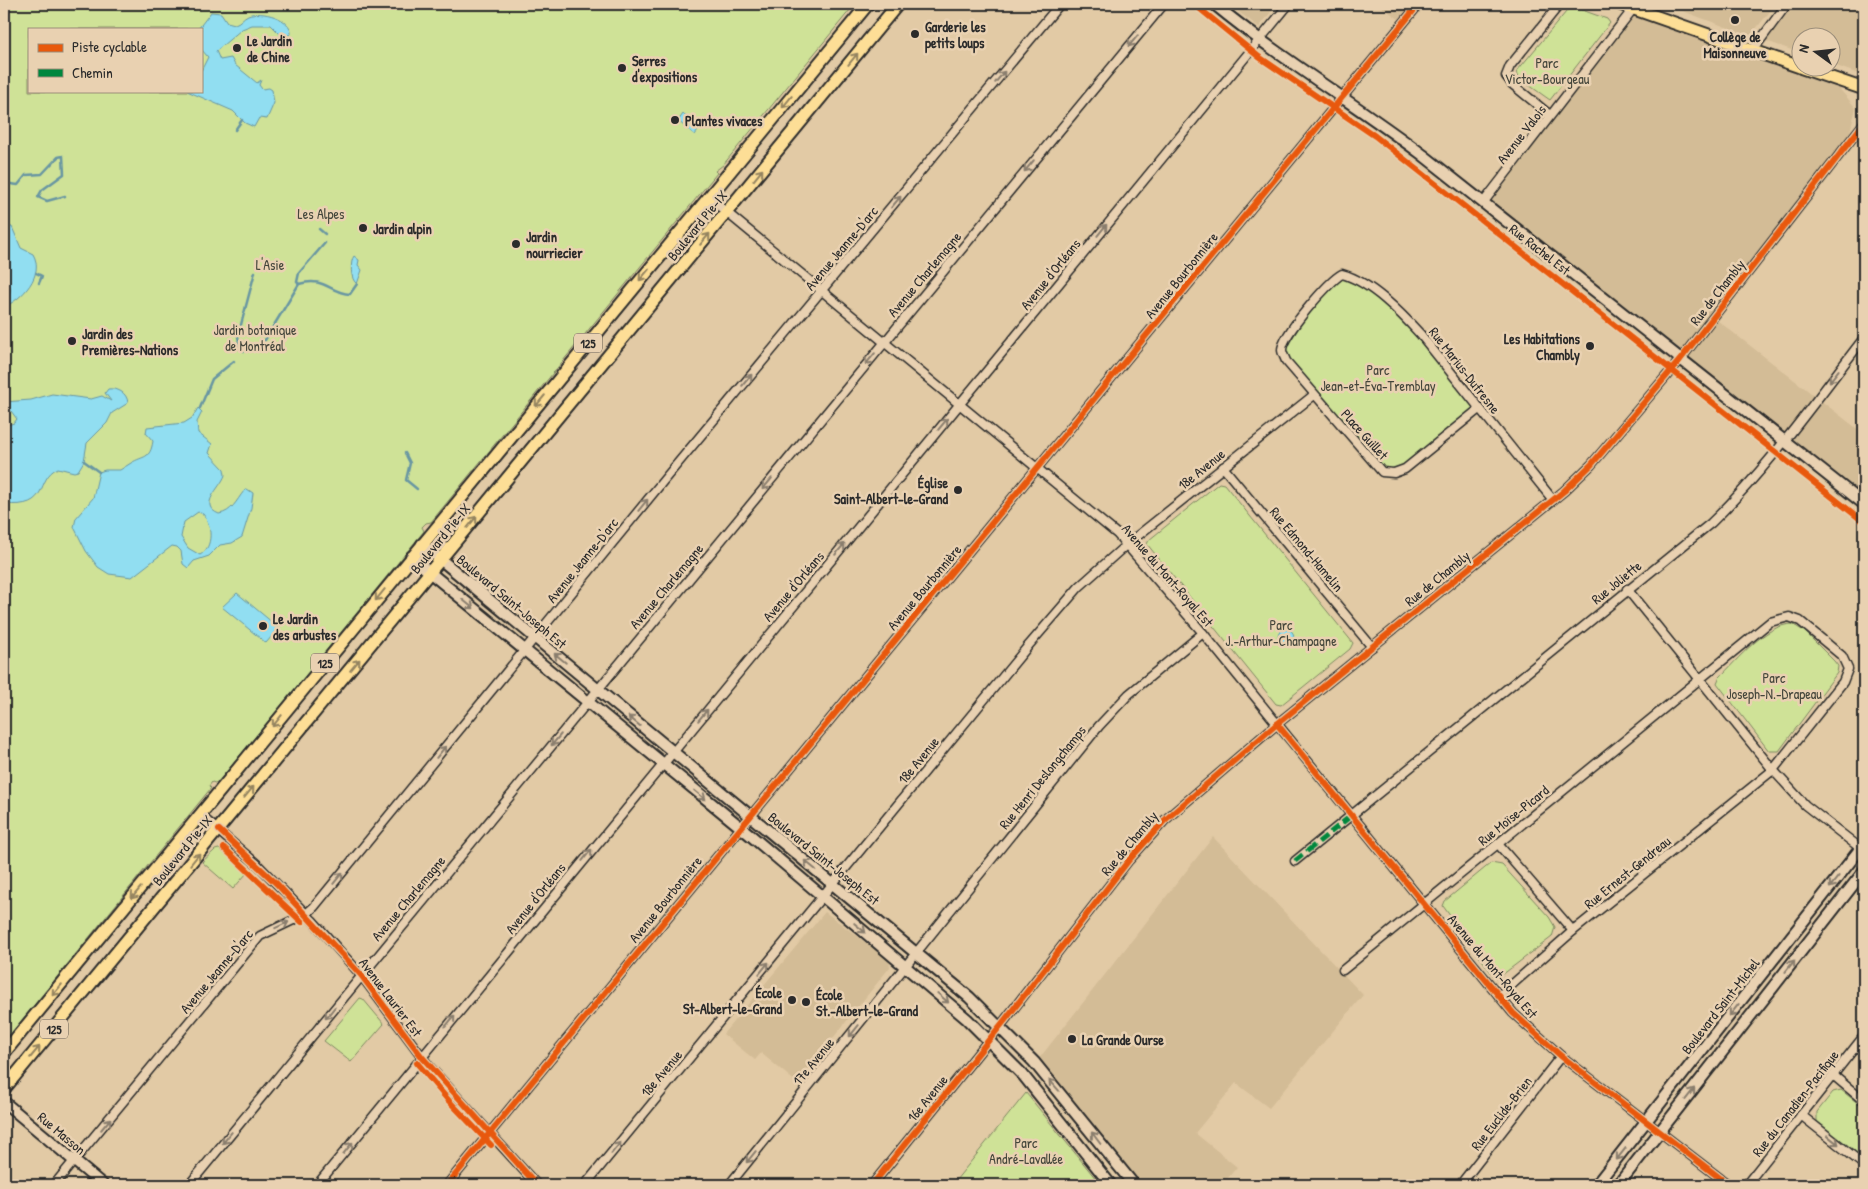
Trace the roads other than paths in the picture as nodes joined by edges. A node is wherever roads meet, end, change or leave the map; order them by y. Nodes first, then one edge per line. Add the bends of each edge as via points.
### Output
1 (868, 4) edge
2 (898, 4) edge
3 (1060, 4) edge
4 (1164, 4) edge
5 (1214, 4) edge
6 (1289, 4) edge
7 (1419, 4) edge
8 (1560, 4) edge
9 (1620, 4) edge
10 (1788, 4) edge
11 (1633, 9) junction
12 (1258, 40) junction
13 (1753, 50) junction
14 (1790, 63) edge
15 (1832, 78) edge
16 (1864, 89) edge
17 (1342, 99) junction
18 (1550, 115) junction
19 (1864, 123) edge
20 (708, 198) junction
21 (1483, 203) junction
22 (727, 212) junction
23 (1342, 274) joint
24 (823, 290) junction
25 (1864, 338) edge
26 (884, 342) junction
27 (1680, 360) junction
28 (1314, 395) junction
29 (959, 404) junction
30 (1479, 409) junction
31 (1784, 440) junction
32 (1223, 467) junction
33 (1038, 468) junction
34 (1862, 499) edge
35 (1553, 500) junction
36 (422, 544) junction
37 (1126, 545) junction
38 (411, 557) junction
39 (441, 560) junction
40 (430, 573) junction
41 (1627, 590) junction
42 (1203, 633) junction
43 (535, 638) junction
44 (1372, 647) junction
45 (524, 650) junction
46 (1698, 680) junction
47 (597, 690) junction
48 (587, 702) junction
49 (1277, 724) junction
50 (672, 752) junction
51 (662, 764) junction
52 (1772, 770) junction
53 (200, 815) junction
54 (750, 815) junction
55 (1352, 815) junction
56 (740, 827) junction
57 (218, 830) junction
58 (1498, 844) junction
59 (1863, 847) edge
60 (1295, 861) dead end
61 (1864, 871) edge
62 (833, 883) junction
63 (823, 896) junction
64 (1425, 905) junction
65 (306, 914) junction
66 (1573, 931) junction
67 (917, 952) junction
68 (906, 966) junction
69 (1343, 970) dead end
70 (361, 975) junction
71 (1499, 996) junction
72 (1000, 1026) junction
73 (1864, 1036) edge
74 (989, 1040) junction
75 (4, 1053) edge
76 (1561, 1056) junction
77 (422, 1057) junction
78 (1833, 1075) junction
79 (4, 1089) edge
80 (1864, 1101) edge
81 (4, 1102) edge
82 (1801, 1115) junction
83 (1646, 1122) junction
84 (491, 1132) junction
85 (1660, 1132) junction
86 (74, 1161) junction
87 (1864, 1165) edge
88 (54, 1185) edge
89 (104, 1185) edge
90 (189, 1185) edge
91 (317, 1185) edge
92 (447, 1185) edge
93 (537, 1185) edge
94 (585, 1185) edge
95 (729, 1185) edge
96 (872, 1185) edge
97 (1111, 1185) edge
98 (1134, 1185) edge
99 (1460, 1185) edge
100 (1596, 1185) edge
101 (1618, 1185) edge
102 (1729, 1185) edge
103 (1746, 1185) edge

1 -> 20 main road, Boulevard Pie-IX / 125
22 -> 2 main road, Boulevard Pie-IX / 125
24 -> 3 street, Avenue Jeanne-D'arc
4 -> 26 street, Avenue Charlemagne
5 - 12 main road, Rue Rachel Est
6 - 12 street, Avenue d'Orléans
7 - 17 street, Avenue Bourbonnière
8 - 18 street via 1510,66 1506,76
9 - 11 main road
10 - 13 street
11 - 13 main road
11 - 18 street, Avenue Valois
12 - 17 main road, Rue Rachel Est
29 -> 12 street, Avenue d'Orléans
13 - 14 main road
15 - 16 main road
17 - 21 main road, Rue Rachel Est via 1384,125
17 - 33 street, Avenue Bourbonnière
18 - 21 street, Avenue Valois
19 - 27 street, Rue de Chambly
20 - 22 street, Avenue du Mont-Royal Est
20 -> 36 main road, Boulevard Pie-IX / 125
21 - 27 main road, Rue Rachel Est
22 - 24 street, Avenue du Mont-Royal Est
39 -> 22 main road, Boulevard Pie-IX / 125
23 - 28 street, Place Guillet via 1335,277 1286,337 1282,350 1286,361
23 - 30 street, Rue Marius-Dufresne via 1354,277 1400,313
24 - 26 street, Avenue du Mont-Royal Est
43 -> 24 street, Avenue Jeanne-D'arc
25 -> 31 street, Rue Joliette
26 - 29 street, Avenue du Mont-Royal Est
26 -> 47 street, Avenue Charlemagne
27 - 31 main road, Rue Rachel Est
27 - 35 street, Rue de Chambly via 1591,465
28 - 30 street, Place Guillet via 1382,472 1405,470
28 - 32 street, 18e Avenue
29 - 33 street, Avenue du Mont-Royal Est
50 -> 29 street, Avenue d'Orléans
30 - 35 street, Rue Marius-Dufresne
31 - 34 main road, Rue Rachel Est
31 - 41 street, Rue Joliette via 1712,523
32 - 37 street, 18e Avenue
32 - 44 street, Rue Edmond-Hamelin
33 - 37 street, Avenue du Mont-Royal Est via 1104,522
33 - 54 street, Avenue Bourbonnière
35 - 44 street, Rue de Chambly
36 - 38 main road, Boulevard Pie-IX / 125
36 - 39 main road, Boulevard Saint-Joseph Est
37 - 42 street, Avenue du Mont-Royal Est
37 - 62 street, 18e Avenue via 1079,588 1035,638
38 - 40 main road, Boulevard Saint-Joseph Est
38 -> 53 main road, Boulevard Pie-IX / 125
39 - 40 main road, Boulevard Pie-IX / 125
39 - 43 main road, Boulevard Saint-Joseph Est
40 -> 45 main road, Boulevard Saint-Joseph Est
57 -> 40 main road, Boulevard Pie-IX / 125
41 - 46 street
41 - 55 street, Rue Joliette
42 - 49 street, Avenue du Mont-Royal Est
42 - 67 street, Rue Henri Deslongchamps via 1129,694 1099,726
43 - 45 street, Avenue Jeanne-D'arc
47 -> 43 main road, Boulevard Saint-Joseph Est
44 - 49 street, Rue de Chambly
45 - 48 main road, Boulevard Saint-Joseph Est
65 -> 45 street, Avenue Jeanne-D'arc
46 - 52 street
46 - 52 street, Rue Moïse-Picard via 1770,622 1789,616 1800,621 1842,656 1848,669 1843,682
46 - 58 street, Rue Moïse-Picard
47 - 48 street, Avenue Charlemagne
50 -> 47 main road, Boulevard Saint-Joseph Est
48 - 51 main road, Boulevard Saint-Joseph Est
48 -> 70 street, Avenue Charlemagne
49 - 55 street, Avenue du Mont-Royal Est
49 - 72 street, Rue de Chambly via 1164,820
50 - 51 street, Avenue d'Orléans
50 - 54 main road, Boulevard Saint-Joseph Est
51 -> 56 main road, Boulevard Saint-Joseph Est
77 -> 51 street, Avenue d'Orléans
52 - 59 street via 1806,805
52 - 66 street, Rue Ernest-Gendreau
53 - 57 street, Avenue Laurier Est
53 -> 75 main road, Boulevard Pie-IX / 125
54 - 56 street, Avenue Bourbonnière
62 -> 54 main road, Boulevard Saint-Joseph Est
55 - 60 street, Rue Joliette
55 - 64 street, Avenue du Mont-Royal Est
56 - 63 main road, Boulevard Saint-Joseph Est
56 - 84 street, Avenue Bourbonnière
57 - 65 street, Avenue Laurier Est
79 -> 57 main road, Boulevard Pie-IX / 125
58 - 64 street, Rue Moïse-Picard
58 - 66 street
59 -> 83 main road, Boulevard Saint-Michel
85 -> 61 main road
62 - 63 street, 18e Avenue
62 - 67 main road, Boulevard Saint-Joseph Est
63 -> 68 main road, Boulevard Saint-Joseph Est
94 -> 63 street, 18e Avenue
64 - 69 street, Rue Moïse-Picard
64 - 71 street, Avenue du Mont-Royal Est
65 - 70 street, Avenue Laurier Est
86 -> 65 street, Avenue Jeanne-D'arc via 260,936
66 - 71 street, Rue Ernest-Gendreau
67 - 68 street, 17e Avenue
67 - 72 main road, Boulevard Saint-Joseph Est
68 -> 74 main road, Boulevard Saint-Joseph Est
68 -> 95 street, 17e Avenue
70 - 77 street, Avenue Laurier Est
70 -> 90 street, Avenue Charlemagne
71 - 76 street, Avenue du Mont-Royal Est
72 - 74 street, 16e Avenue
98 -> 72 main road, Boulevard Saint-Joseph Est via 1074,1108
73 - 78 street, Rue du Canadien-Pacifique
74 - 96 street, 16e Avenue
74 - 97 main road, Boulevard Saint-Joseph Est via 1032,1086
76 - 83 street, Avenue du Mont-Royal Est
76 - 99 street, Rue Euclide-Brien
77 - 84 street, Avenue Laurier Est
91 -> 77 street, Avenue d'Orléans
78 - 80 street
78 - 82 street, Rue du Canadien-Pacifique
81 - 86 main road, Rue Masson
82 -> 87 street
82 - 103 street, Rue du Canadien-Pacifique
83 - 85 street, Avenue du Mont-Royal Est
83 -> 100 main road, Boulevard Saint-Michel
84 - 92 street, Avenue Bourbonnière
84 - 93 street, Avenue Laurier Est
85 - 101 main road
85 - 102 street, Avenue du Mont-Royal Est
86 - 88 street, Avenue Jeanne-D'arc
86 - 89 main road, Rue Masson

